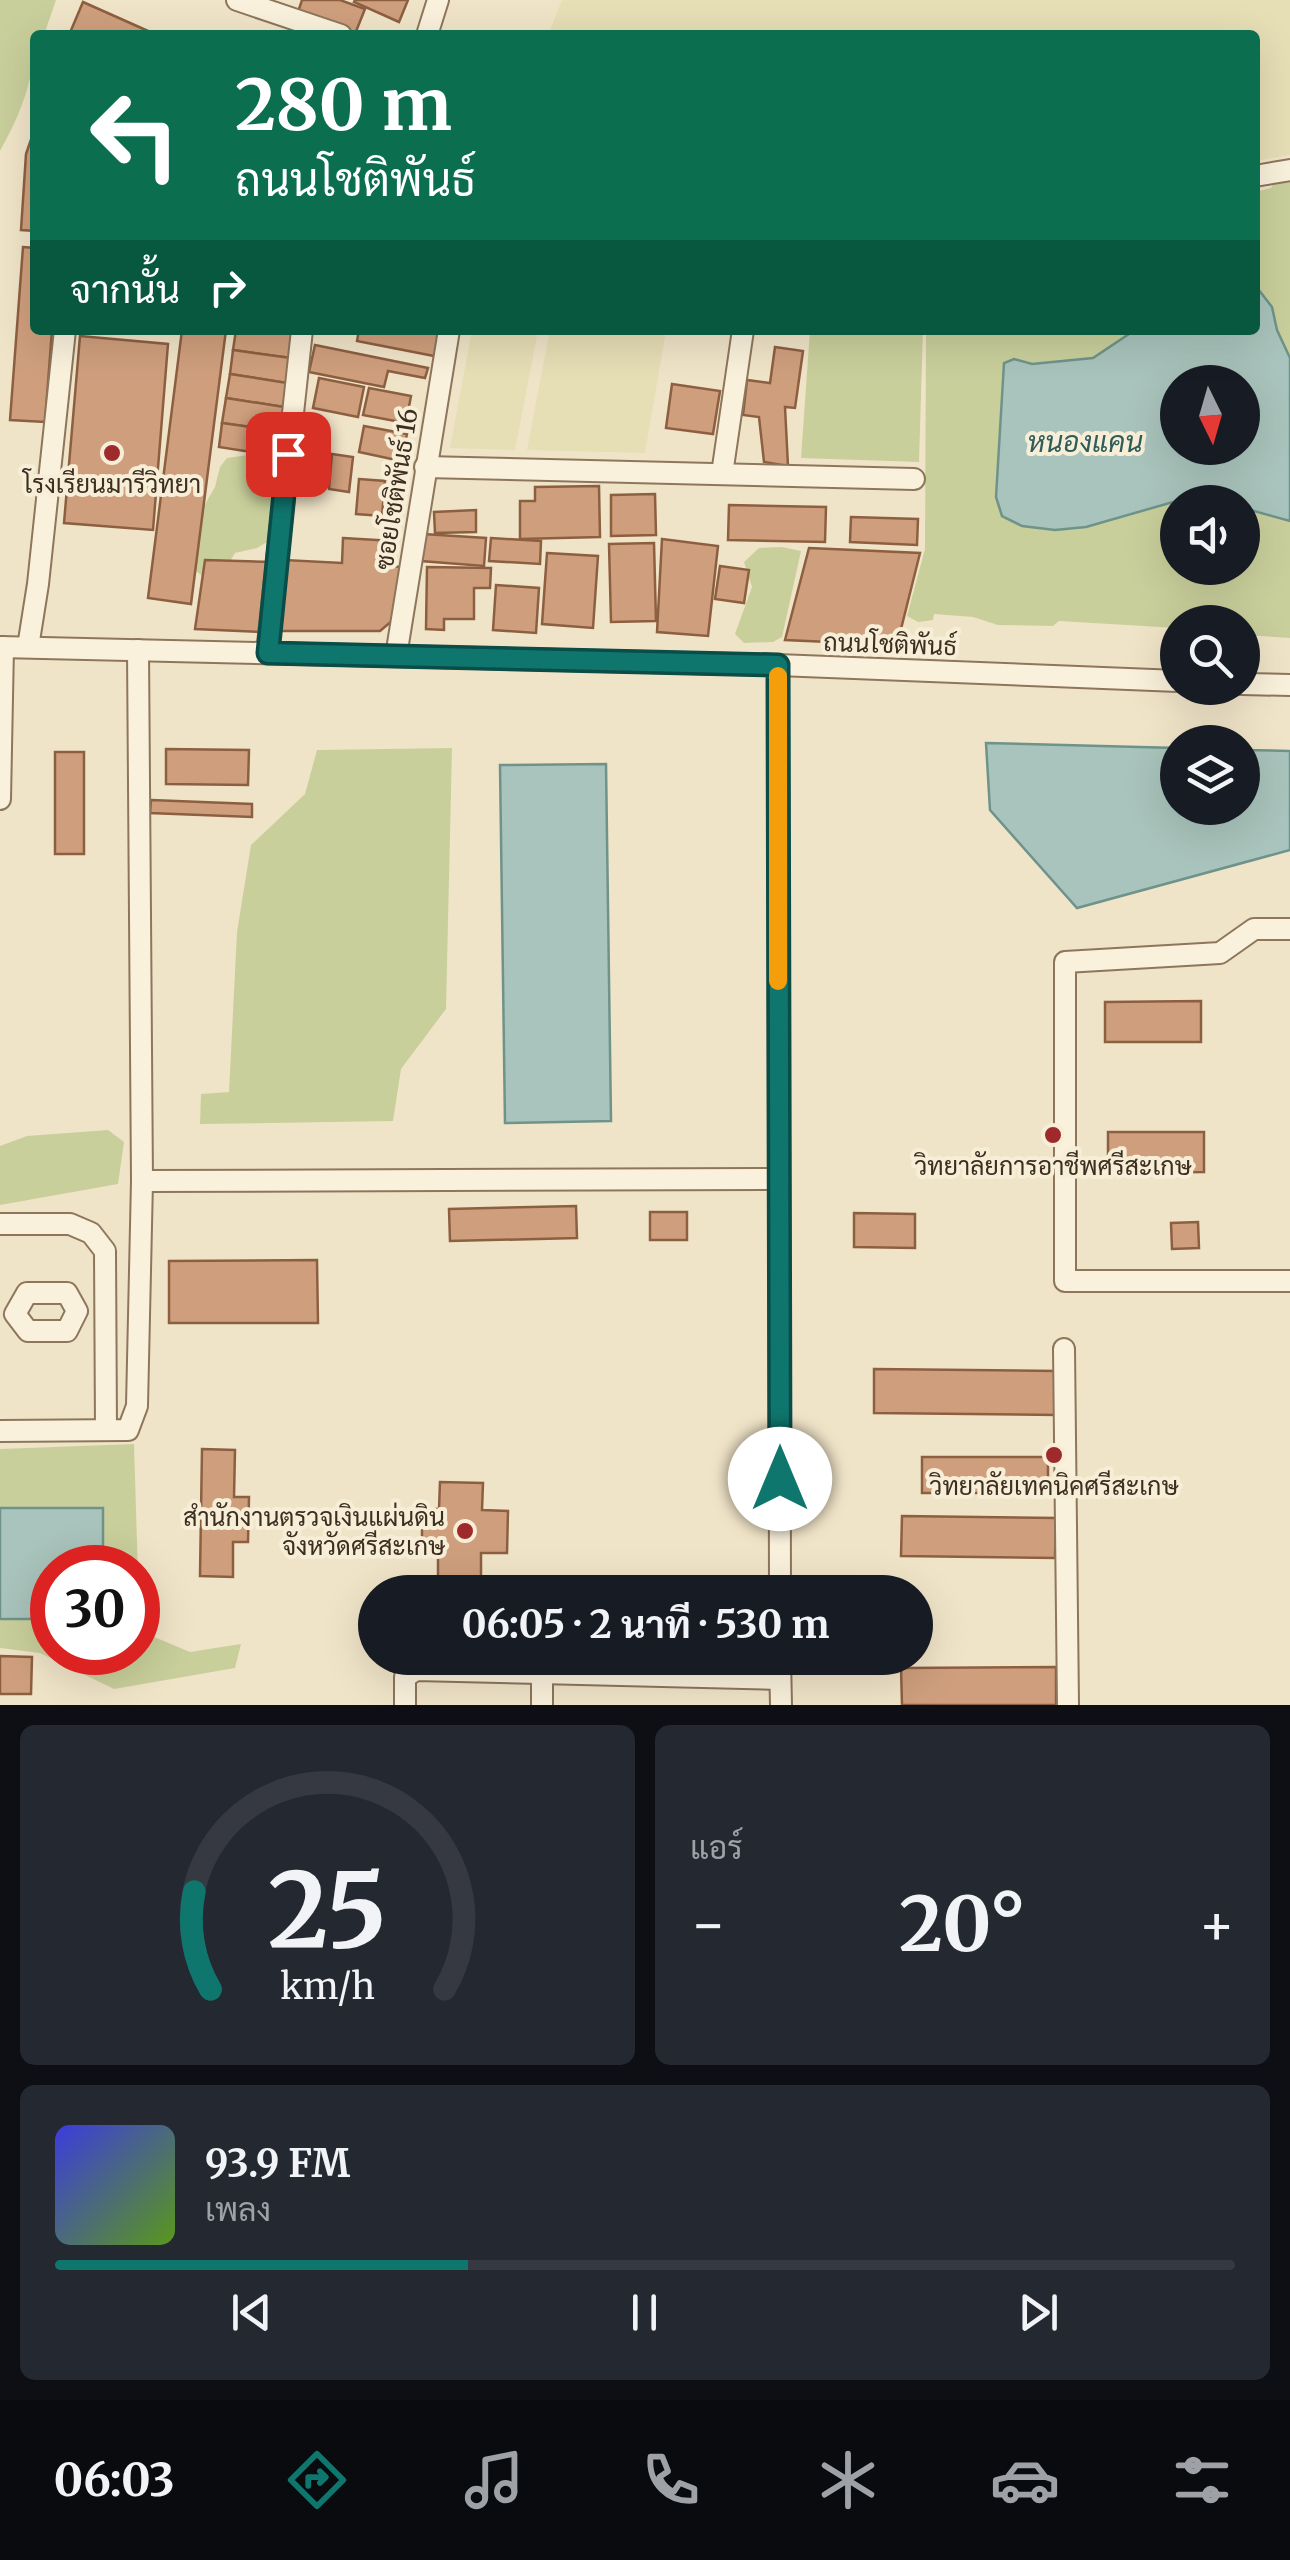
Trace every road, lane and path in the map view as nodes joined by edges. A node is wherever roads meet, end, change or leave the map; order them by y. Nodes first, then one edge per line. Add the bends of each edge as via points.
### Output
1 (237, 0) edge
2 (438, 0) edge
3 (283, 8) edge
4 (330, 30) edge
5 (429, 30) edge
6 (1290, 170) edge
7 (1260, 175) edge
8 (64, 335) edge
9 (301, 335) edge
10 (448, 335) edge
11 (742, 335) edge
12 (425, 468) junction
13 (722, 474) junction
14 (914, 479) dead end
15 (2, 647) edge
16 (28, 647) junction
17 (138, 650) junction
18 (268, 653) junction
19 (396, 656) junction
20 (778, 665) junction
21 (1160, 680) edge
22 (1260, 685) edge
23 (1290, 686) edge
24 (0, 799) edge
25 (1290, 929) edge
26 (779, 1180) junction
27 (142, 1181) junction
28 (0, 1224) edge
29 (1290, 1281) edge
30 (8, 1314) edge
31 (106, 1331) junction
32 (67, 1332) junction
33 (1064, 1349) dead end
34 (106, 1430) junction
35 (0, 1431) edge
36 (780, 1575) edge
37 (409, 1675) edge
38 (542, 1675) edge
39 (780, 1675) edge
40 (405, 1705) edge
41 (542, 1705) edge
42 (780, 1705) edge
43 (1068, 1705) edge

1 - 3 street
2 - 5 street
3 - 4 street
6 - 7 street
8 - 16 street
9 - 18 street
10 - 12 street, ซอยโชติพันธ์ 16
11 - 13 street
12 - 13 street
12 - 19 street, ซอยโชติพันธ์ 16
13 - 14 street
15 - 16 street, ถนนโชติพันธ์
15 - 24 street
16 - 17 street, ถนนโชติพันธ์
17 - 18 street, ถนนโชติพันธ์
17 - 27 street
18 - 19 street, ถนนโชติพันธ์
19 - 20 street, ถนนโชติพันธ์
20 - 21 street, ถนนโชติพันธ์
20 - 26 street
22 - 23 street
25 - 29 street via 1254,929 1220,953 1065,962 1064,1281
26 - 27 street
26 - 36 street
27 - 34 street via 137,1406 128,1430
28 - 31 street via 70,1224 91,1233 106,1251
30 - 32 street via 28,1331
30 - 32 street via 27,1293 67,1293 77,1311
31 - 32 street
31 - 34 street
33 - 43 street
34 - 35 street
37 - 40 street
38 - 41 street
39 - 42 street

